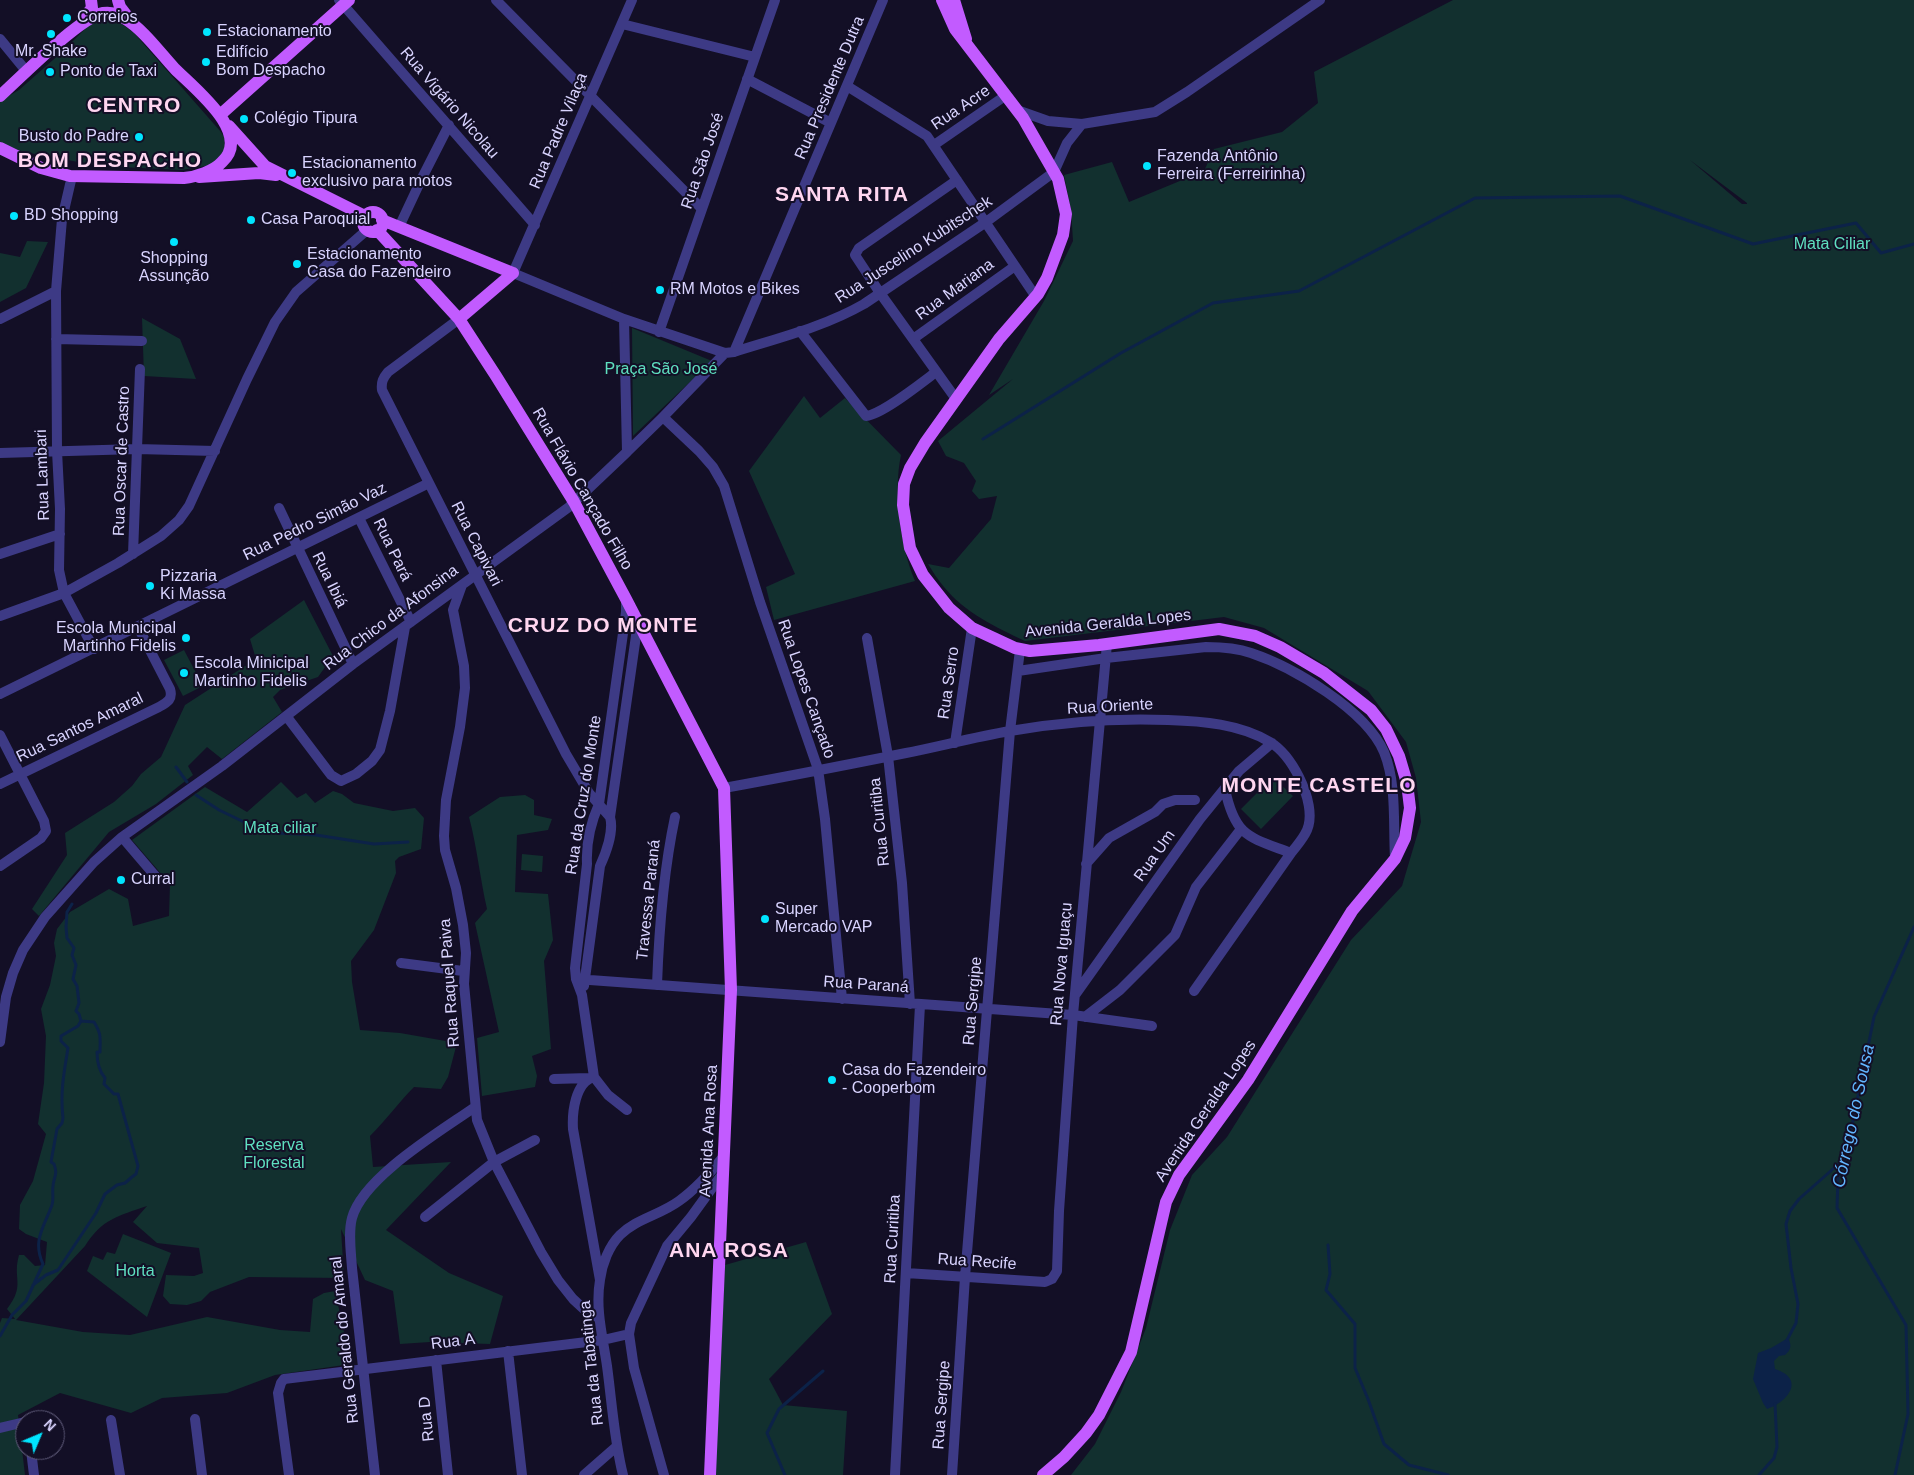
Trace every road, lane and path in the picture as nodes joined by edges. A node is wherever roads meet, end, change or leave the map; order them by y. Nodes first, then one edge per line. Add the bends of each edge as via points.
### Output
1 (91, 0) edge
2 (118, 0) edge
3 (496, 0) edge
4 (632, 0) edge
5 (775, 0) edge
6 (883, 0) edge
7 (942, 0) edge
8 (954, 0) edge
9 (1320, 0) edge
10 (344, 2) edge
11 (622, 24) junction
12 (78, 26) junction
13 (135, 26) junction
14 (0, 39) edge
15 (969, 49) junction
16 (755, 57) junction
17 (27, 72) junction
18 (747, 79) junction
19 (847, 86) junction
20 (0, 96) edge
21 (590, 96) junction
22 (1005, 96) junction
23 (1017, 110) junction
24 (221, 116) junction
25 (832, 122) junction
26 (1082, 124) junction
27 (449, 125) junction
28 (934, 144) junction
29 (0, 148) edge
30 (0, 158) edge
31 (34, 166) junction
32 (1051, 167) junction
33 (72, 176) junction
34 (191, 177) junction
35 (286, 178) junction
36 (957, 180) junction
37 (702, 209) junction
38 (365, 216) junction
39 (986, 222) junction
40 (535, 225) junction
41 (376, 227) junction
42 (399, 227) junction
43 (494, 266) junction
44 (1015, 266) junction
45 (513, 273) junction
46 (502, 282) junction
47 (56, 291) junction
48 (880, 293) junction
49 (1036, 297) junction
50 (0, 319) edge
51 (459, 319) junction
52 (624, 319) junction
53 (800, 331) junction
54 (659, 332) junction
55 (56, 339) junction
56 (913, 339) junction
57 (142, 341) dead end
58 (730, 353) junction
59 (140, 369) dead end
60 (936, 372) junction
61 (956, 399) junction
62 (664, 417) junction
63 (137, 449) junction
64 (57, 451) junction
65 (214, 451) junction
66 (627, 452) junction
67 (0, 453) edge
68 (429, 483) junction
69 (574, 502) junction
70 (279, 508) dead end
71 (359, 518) junction
72 (60, 534) junction
73 (296, 547) junction
74 (0, 554) edge
75 (133, 554) junction
76 (474, 574) junction
77 (463, 584) junction
78 (64, 593) junction
79 (626, 599) junction
80 (0, 616) edge
81 (638, 622) junction
82 (408, 625) junction
83 (138, 627) junction
84 (972, 628) junction
85 (867, 638) dead end
86 (1107, 644) junction
87 (94, 649) junction
88 (1020, 650) junction
89 (1106, 658) junction
90 (353, 664) junction
91 (1018, 671) junction
92 (0, 694) edge
93 (287, 717) junction
94 (1099, 721) junction
95 (1010, 731) junction
96 (0, 735) edge
97 (955, 743) junction
98 (1272, 743) junction
99 (888, 756) junction
100 (818, 769) junction
101 (19, 774) junction
102 (0, 784) edge
103 (724, 788) junction
104 (1225, 789) junction
105 (1195, 800) dead end
106 (598, 804) junction
107 (610, 817) junction
108 (675, 817) dead end
109 (1241, 829) junction
110 (122, 837) junction
111 (1291, 853) junction
112 (1395, 859) junction
113 (1086, 864) junction
114 (0, 866) edge
115 (156, 878) dead end
116 (401, 963) dead end
117 (464, 971) junction
118 (581, 979) junction
119 (657, 985) junction
120 (731, 990) junction
121 (1194, 991) dead end
122 (1074, 996) junction
123 (842, 999) junction
124 (915, 1004) junction
125 (988, 1010) junction
126 (1073, 1015) junction
127 (1085, 1017) junction
128 (1152, 1026) dead end
129 (0, 1042) edge
130 (592, 1077) junction
131 (554, 1079) dead end
132 (475, 1107) junction
133 (628, 1110) dead end
134 (535, 1140) dead end
135 (724, 1156) junction
136 (494, 1162) junction
137 (723, 1172) junction
138 (425, 1217) dead end
139 (906, 1273) junction
140 (966, 1277) junction
141 (600, 1280) junction
142 (1045, 1282) joint
143 (599, 1318) junction
144 (629, 1334) junction
145 (603, 1340) junction
146 (508, 1351) junction
147 (436, 1360) junction
148 (362, 1369) junction
149 (195, 1419) dead end
150 (111, 1420) dead end
151 (15, 1424) edge
152 (0, 1428) edge
153 (616, 1447) junction
154 (32, 1460) edge
155 (34, 1475) edge
156 (120, 1475) edge
157 (202, 1475) edge
158 (289, 1475) edge
159 (375, 1475) edge
160 (448, 1475) edge
161 (522, 1475) edge
162 (584, 1475) edge
163 (623, 1475) edge
164 (664, 1475) edge
165 (710, 1475) edge
166 (895, 1475) edge
167 (952, 1475) edge
168 (1044, 1475) edge

1 - 12 main road via 92,8
2 - 13 main road
3 - 21 street
4 - 11 street, Rua Padre Vilaça
5 - 16 street, Rua São José
6 - 19 street, Rua Presidente Dutra
7 - 15 main road, Avenida Geralda Lopes via 955,29
8 - 15 main road
9 - 26 street via 1165,107 1146,114
10 - 24 main road
10 - 27 street, Rua Vigário Nicolau
11 - 16 street
11 - 21 street, Rua Padre Vilaça
12 - 13 main road via 104,13 116,14
12 - 17 main road
13 - 24 main road
14 - 17 street
15 - 22 main road, Avenida Geralda Lopes
16 - 18 street, Rua São José
17 - 20 main road
18 - 25 street
18 - 37 street, Rua São José
19 - 25 street, Rua Presidente Dutra
19 - 28 street via 919,129
21 - 37 street
21 - 40 street, Rua Padre Vilaça
22 - 23 main road, Avenida Geralda Lopes
22 - 28 street, Rua Acre
23 - 26 street via 1048,122
23 - 32 main road, Avenida Geralda Lopes
24 - 34 main road via 231,137 228,158 219,166
24 - 35 main road via 261,163
25 - 58 street, Rua Presidente Dutra
26 - 32 street
27 - 40 street, Rua Vigário Nicolau
27 - 42 street
28 - 36 street
29 - 31 main road
30 - 31 main road
31 - 33 main road
32 - 39 street, Rua Juscelino Kubitschek
32 - 49 main road, Avenida Geralda Lopes via 1058,179 1066,214 1063,235
33 - 34 main road
33 - 47 street via 62,219
34 - 35 main road via 259,173
35 - 38 main road
36 - 39 street
36 - 48 street via 859,248 855,255
37 - 54 street, Rua São José
38 - 41 main road via 363,222
38 - 41 main road via 373,212 379,214
39 - 44 street
39 - 48 street, Rua Juscelino Kubitschek
40 - 45 street, Rua Padre Vilaça
41 - 42 main road
41 - 51 main road, Rua Flávio Cançado Filho
41 - 65 street via 296,292 275,322
42 - 43 main road
43 - 45 main road
43 - 46 main road
44 - 49 street
44 - 56 street, Rua Mariana
45 - 46 main road
45 - 52 street
46 - 51 main road
47 - 50 street
47 - 55 street, Rua Lambari
48 - 53 street, Rua Juscelino Kubitschek via 844,315
48 - 56 street
49 - 61 main road, Avenida Geralda Lopes via 999,339
51 - 68 street, Rua Capivari via 395,367 381,384 385,399
51 - 69 main road, Rua Flávio Cançado Filho
52 - 54 street
52 - 66 street
53 - 58 street, Rua Juscelino Kubitschek
53 - 60 street via 866,416 901,397
54 - 58 street
55 - 57 street
55 - 64 street, Rua Lambari
56 - 60 street
58 - 62 street
59 - 63 street, Rua Oscar de Castro
60 - 61 street
61 - 84 main road, Avenida Geralda Lopes via 910,468 902,505 910,548 923,575 949,608
62 - 66 street
62 - 100 street, Rua Lopes Cançado via 714,467 724,486
63 - 64 street
63 - 65 street
63 - 75 street, Rua Oscar de Castro
64 - 67 street
64 - 72 street, Rua Lambari
65 - 75 street via 189,506 179,520
66 - 69 street, Rua Chico da Afonsina
68 - 71 street, Rua Pedro Simão Vaz
68 - 76 street, Rua Capivari
69 - 76 street, Rua Chico da Afonsina
69 - 79 main road, Rua Flávio Cançado Filho
70 - 73 street, Rua Ibiá
71 - 73 street, Rua Pedro Simão Vaz
71 - 82 street, Rua Pará
72 - 74 street
72 - 78 street, Rua Lambari via 59,570
73 - 83 street, Rua Pedro Simão Vaz
73 - 90 street, Rua Ibiá
75 - 78 street
76 - 77 street, Rua Chico da Afonsina
76 - 106 street, Rua Capivari via 566,754
77 - 82 street, Rua Chico da Afonsina
77 - 117 street, Rua Raquel Paiva via 453,610 465,688 446,800 444,836 463,924
78 - 80 street
78 - 87 street, Rua Lambari
79 - 81 main road, Rua Flávio Cançado Filho
79 - 106 street, Rua da Cruz do Monte
81 - 103 main road, Rua Flávio Cançado Filho
81 - 107 street, Rua da Cruz do Monte
82 - 90 street, Rua Chico da Afonsina
82 - 93 street via 384,738 377,755 356,774 341,781 331,775
83 - 87 street, Rua Pedro Simão Vaz
83 - 101 street, Rua Santos Amaral via 170,689 171,697 167,703
84 - 88 main road, Avenida Geralda Lopes
84 - 97 street, Rua Serro
85 - 99 street, Rua Curitiba
86 - 88 main road, Avenida Geralda Lopes
86 - 89 street, Rua Nova Iguaçu
86 - 112 main road, Avenida Geralda Lopes via 1219,629 1241,633 1280,647 1353,694 1386,729 1399,756 1406,783 1410,808 1404,838
87 - 92 street, Rua Pedro Simão Vaz
88 - 91 street, Rua Sergipe
89 - 91 street, Avenida Geralda Lopes
89 - 94 street, Rua Nova Iguaçu
89 - 112 street, Avenida Geralda Lopes via 1206,647 1236,649 1282,666 1333,697 1366,724 1384,751 1391,778
90 - 93 street, Rua Chico da Afonsina
91 - 95 street, Rua Sergipe
93 - 110 street, Rua Chico da Afonsina
94 - 95 street, Rua Oriente
94 - 98 street, Rua Oriente via 1193,721 1245,731
94 - 113 street, Rua Nova Iguaçu
95 - 97 street, Rua Oriente
95 - 125 street, Rua Sergipe
96 - 101 street
97 - 99 street, Rua Oriente
98 - 104 street, Rua Um via 1247,763
98 - 111 street, Rua Oriente via 1294,767 1308,806 1307,828
99 - 100 street, Rua Oriente
99 - 124 street, Rua Curitiba
100 - 103 street, Rua Oriente
100 - 123 street, Rua Lopes Cançado
101 - 102 street, Rua Santos Amaral
101 - 114 street via 44,821 46,832
103 - 120 main road, Avenida Ana Rosa
104 - 109 street via 1235,822
104 - 122 street, Rua Um
105 - 113 street via 1163,804 1155,812 1109,838
106 - 107 street, Rua Capivari
106 - 118 street, Rua da Cruz do Monte via 587,854 576,954
107 - 118 street, Rua da Cruz do Monte via 612,823 600,866
108 - 119 street, Travessa Paraná via 663,887
109 - 111 street via 1250,837
109 - 127 street via 1196,887 1175,935 1120,990
110 - 115 street
110 - 129 street, Rua Chico da Afonsina via 70,887 23,950 6,997
111 - 121 street, Rua Oriente
112 - 168 main road, Avenida Geralda Lopes via 1352,911 1248,1080 1179,1175 1166,1202 1131,1352 1100,1415
113 - 122 street, Rua Nova Iguaçu
116 - 117 street
117 - 132 street, Rua Raquel Paiva
118 - 119 street, Rua Paraná
118 - 130 street, Rua da Cruz do Monte
119 - 120 street, Rua Paraná
120 - 123 street, Rua Paraná
120 - 135 main road, Avenida Ana Rosa
122 - 126 street, Rua Nova Iguaçu
123 - 124 street, Rua Paraná
124 - 125 street, Rua Paraná
124 - 139 street, Rua Curitiba
125 - 126 street, Rua Paraná
125 - 140 street, Rua Sergipe
126 - 127 street, Rua Paraná
126 - 142 street, Rua Nova Iguaçu via 1058,1265 1055,1276
127 - 128 street, Rua Paraná
130 - 131 street
130 - 133 street
130 - 141 street via 577,1095 572,1114
132 - 136 street, Rua Raquel Paiva
132 - 148 street, Rua Geraldo do Amaral via 407,1155 378,1180 358,1204 350,1238
134 - 136 street
135 - 137 main road, Avenida Ana Rosa
135 - 141 street, Rua da Tabatinga via 678,1202 621,1234 609,1250
136 - 138 street
136 - 143 street, Rua Raquel Paiva via 558,1280 573,1299
137 - 144 street via 667,1246 635,1312
137 - 165 main road, Avenida Ana Rosa
139 - 140 street, Rua Recife
139 - 166 street, Rua Curitiba
140 - 142 street, Rua Recife
140 - 167 street, Rua Sergipe
141 - 143 street, Rua da Tabatinga
143 - 145 street, Rua da Tabatinga
144 - 145 street, Rua A
144 - 164 street via 634,1368
145 - 146 street, Rua A
145 - 153 street, Rua da Tabatinga
146 - 147 street, Rua A
146 - 161 street
147 - 148 street, Rua A
147 - 160 street, Rua D
148 - 158 street, Rua A via 289,1378 281,1383 278,1393
148 - 159 street, Rua Geraldo do Amaral
149 - 157 street
150 - 156 street
151 - 152 street
153 - 162 street
153 - 163 street, Rua da Tabatinga
154 - 155 street

